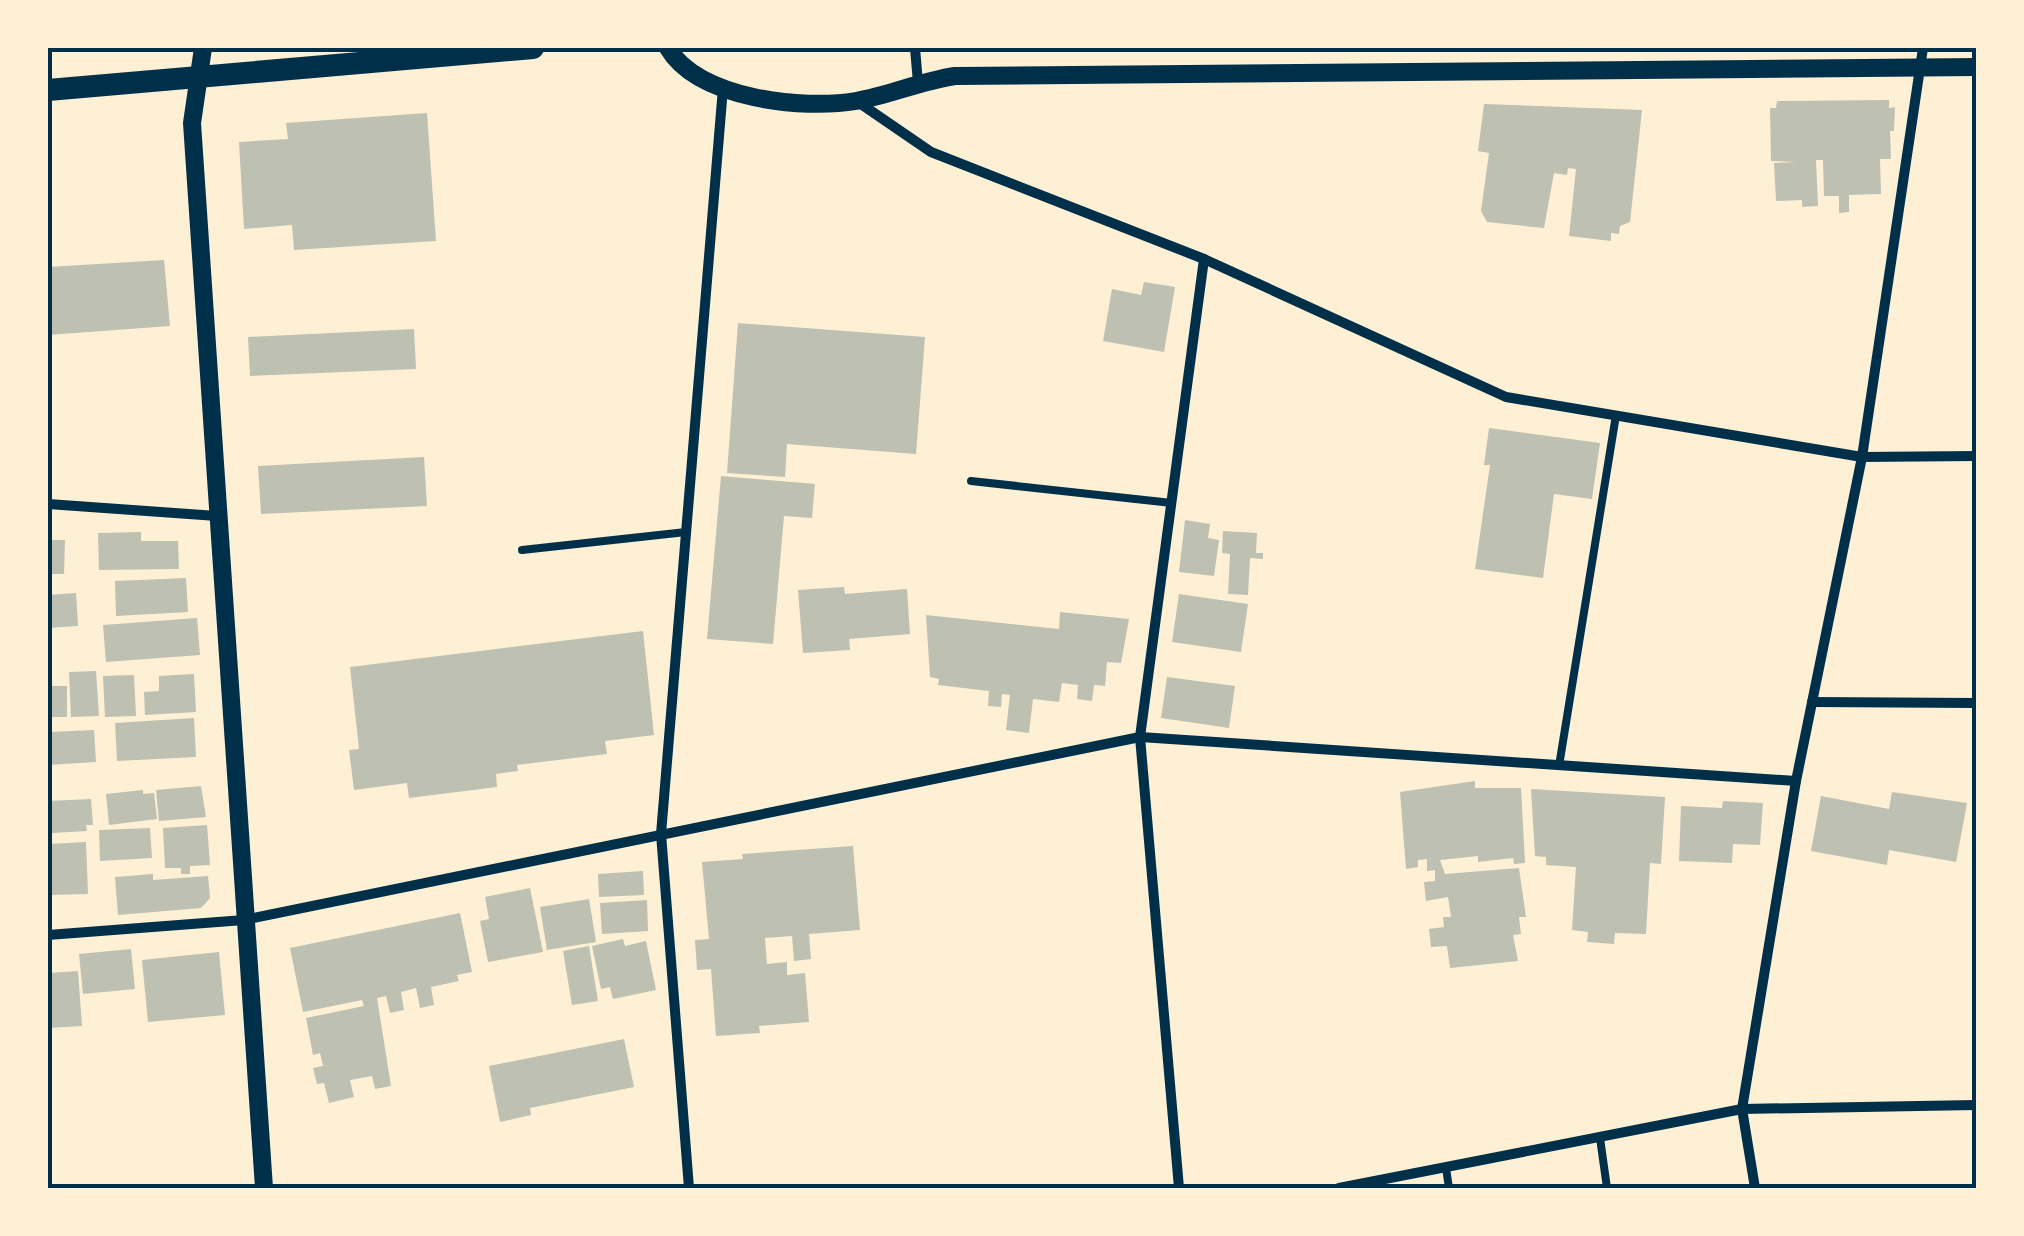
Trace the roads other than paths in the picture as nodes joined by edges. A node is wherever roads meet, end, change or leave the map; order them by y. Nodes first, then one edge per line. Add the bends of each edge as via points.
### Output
1 (203, 48) edge
2 (533, 48) edge
3 (668, 48) edge
4 (915, 48) edge
5 (1923, 48) edge
6 (1920, 67) junction
7 (1976, 67) edge
8 (196, 80) junction
9 (918, 83) junction
10 (723, 88) junction
11 (48, 90) edge
12 (857, 101) junction
13 (1204, 259) junction
14 (1616, 415) junction
15 (1976, 456) edge
16 (1862, 458) junction
17 (971, 481) dead end
18 (1172, 503) junction
19 (48, 504) edge
20 (217, 516) junction
21 (686, 532) junction
22 (522, 550) dead end
23 (1812, 702) junction
24 (1976, 703) edge
25 (1140, 737) junction
26 (1558, 766) junction
27 (1796, 781) junction
28 (661, 834) junction
29 (244, 920) junction
30 (48, 936) edge
31 (1976, 1104) edge
32 (1742, 1109) junction
33 (1600, 1138) junction
34 (1446, 1168) junction
35 (264, 1188) edge
36 (688, 1188) edge
37 (1179, 1188) edge
38 (1339, 1188) edge
39 (1449, 1188) edge
40 (1606, 1188) edge
41 (1755, 1188) edge

1 - 8 street
2 - 8 main road
3 - 10 street
4 - 9 street
5 - 6 street
6 - 7 street
6 - 9 street via 956,76
6 - 16 street
8 - 11 main road
8 - 20 street via 192,123
9 - 12 street
10 - 12 street via 788,103
10 - 21 street
12 - 13 street via 930,152
13 - 14 street via 1506,397
13 - 18 street
14 - 16 street
14 - 26 lane
15 - 16 street
16 - 23 street
17 - 18 lane
18 - 25 street
19 - 20 street
20 - 29 street
21 - 22 lane
21 - 28 street
23 - 24 street
23 - 27 street
25 - 26 street
25 - 28 street
25 - 37 street
26 - 27 street
27 - 32 street
28 - 29 street
28 - 36 street
29 - 30 street
29 - 35 street
31 - 32 street
32 - 33 street
32 - 41 street
33 - 34 street
33 - 40 lane
34 - 38 street
34 - 39 lane

